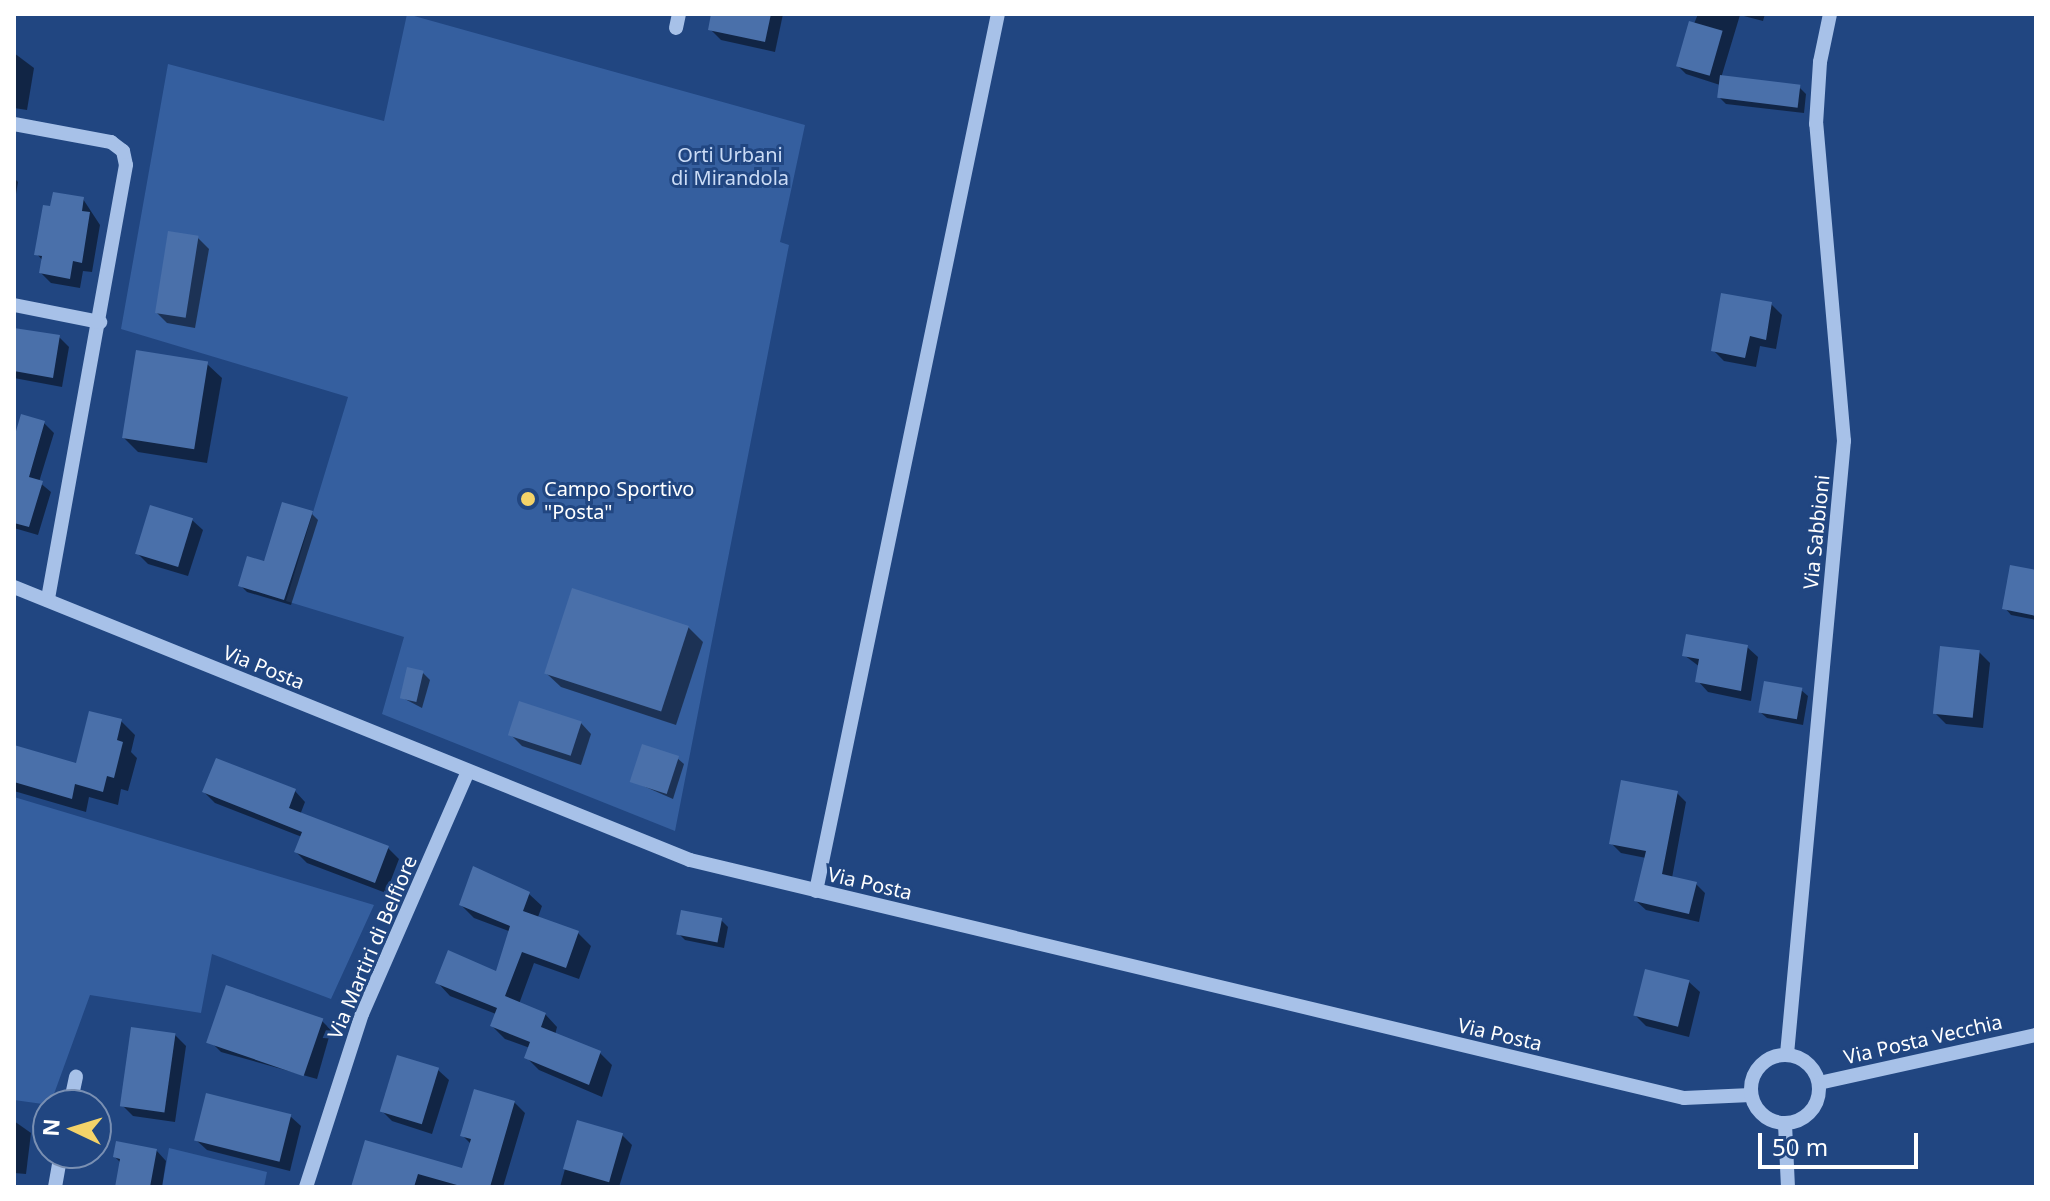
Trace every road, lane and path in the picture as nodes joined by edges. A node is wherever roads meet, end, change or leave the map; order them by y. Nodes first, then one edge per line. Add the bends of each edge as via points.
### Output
1 (998, 14) edge
2 (1830, 14) edge
3 (14, 124) edge
4 (14, 305) edge
5 (100, 322) junction
6 (14, 587) edge
7 (48, 600) junction
8 (468, 771) junction
9 (816, 891) junction
10 (2036, 1035) edge
11 (1787, 1054) junction
12 (76, 1077) dead end
13 (1819, 1083) junction
14 (73, 1089) edge
15 (1751, 1095) junction
16 (1785, 1124) junction
17 (306, 1187) edge
18 (1788, 1187) edge

1 - 9 street
2 - 11 street, Via Sabbioni via 1816,124 1844,441
3 - 5 street via 104,140 123,151 126,176
4 - 5 street
5 - 7 street
6 - 7 street, Via Posta
7 - 8 street, Via Posta
8 - 9 street, Via Posta via 661,851
8 - 17 street, Via Martiri di Belfiore via 362,1014
9 - 15 street, Via Posta via 1684,1098
10 - 13 street, Via Posta Vecchia
11 - 13 street via 1808,1063
11 - 15 street via 1755,1070
12 - 14 street
13 - 16 street via 1815,1106 1807,1116
15 - 16 street via 1762,1115
16 - 18 street

